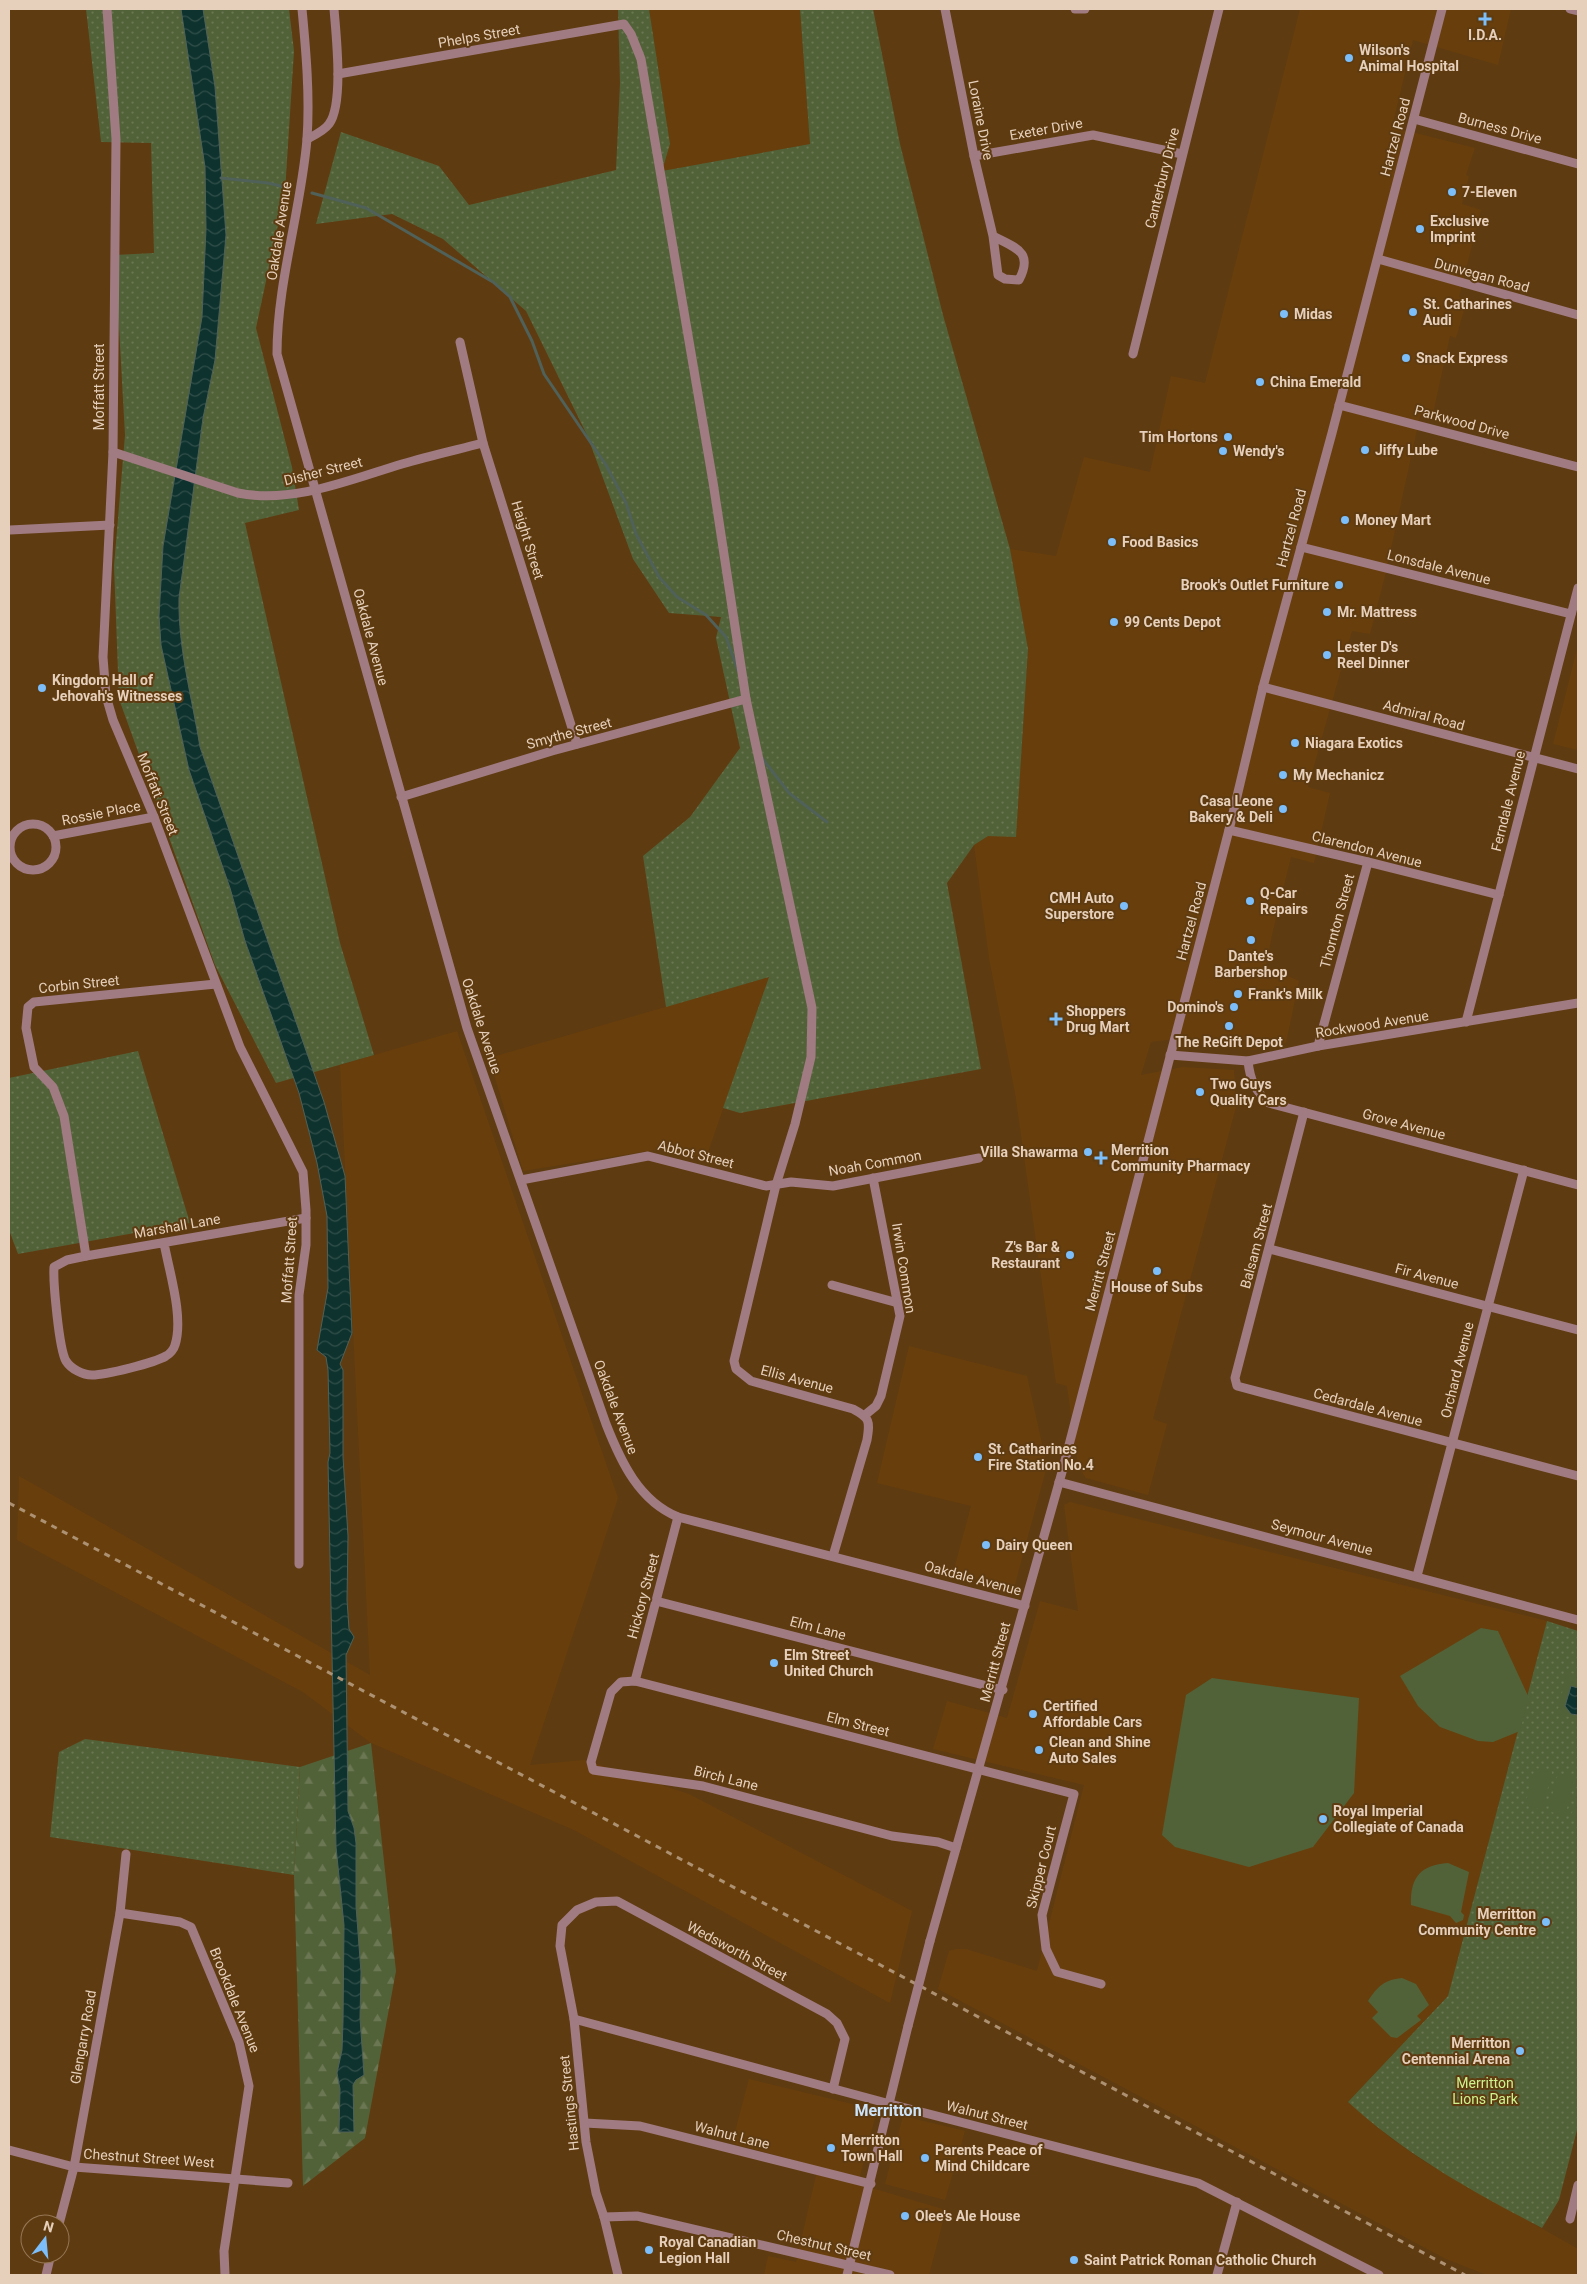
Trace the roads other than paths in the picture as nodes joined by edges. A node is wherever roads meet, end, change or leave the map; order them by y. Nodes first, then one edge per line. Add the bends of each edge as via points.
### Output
1 (107, 9) edge
2 (302, 9) edge
3 (334, 9) edge
4 (945, 9) edge
5 (1075, 9) edge
6 (1085, 9) edge
7 (1219, 9) edge
8 (1442, 9) edge
9 (1570, 9) edge
10 (1578, 11) edge
11 (338, 74) junction
12 (1414, 119) junction
13 (307, 139) junction
14 (1182, 154) junction
15 (974, 156) junction
16 (1578, 164) edge
17 (993, 236) junction
18 (1378, 259) junction
19 (1578, 315) edge
20 (460, 342) dead end
21 (1133, 354) dead end
22 (1340, 405) junction
23 (483, 443) junction
24 (112, 452) junction
25 (1578, 467) edge
26 (316, 490) junction
27 (110, 526) junction
28 (10, 530) dead end
29 (1301, 546) junction
30 (1578, 588) edge
31 (1571, 614) junction
32 (1263, 687) junction
33 (746, 699) junction
34 (577, 744) junction
35 (1533, 758) junction
36 (1578, 769) edge
37 (401, 797) junction
38 (154, 817) junction
39 (1229, 830) junction
40 (54, 836) junction
41 (1368, 862) junction
42 (1499, 895) junction
43 (216, 984) junction
44 (1578, 1003) edge
45 (1466, 1022) junction
46 (1318, 1046) junction
47 (1170, 1055) junction
48 (1248, 1062) junction
49 (1304, 1112) junction
50 (979, 1158) dead end
51 (1524, 1170) junction
52 (874, 1178) junction
53 (521, 1180) junction
54 (776, 1185) junction
55 (1578, 1185) edge
56 (306, 1218) junction
57 (164, 1243) junction
58 (1270, 1249) junction
59 (86, 1256) junction
60 (832, 1285) dead end
61 (898, 1302) junction
62 (1487, 1306) junction
63 (1578, 1330) edge
64 (1237, 1386) joint
65 (865, 1415) junction
66 (1452, 1444) junction
67 (1578, 1476) edge
68 (1059, 1482) junction
69 (678, 1517) junction
70 (833, 1556) junction
71 (299, 1564) dead end
72 (1417, 1576) junction
73 (656, 1600) junction
74 (1025, 1606) junction
75 (1578, 1620) edge
76 (635, 1681) junction
77 (1002, 1690) junction
78 (979, 1770) junction
79 (1074, 1794) joint
80 (956, 1848) junction
81 (126, 1854) dead end
82 (120, 1913) junction
83 (562, 1925) joint
84 (1101, 1984) dead end
85 (574, 2019) junction
86 (833, 2089) junction
87 (890, 2104) junction
88 (585, 2123) junction
89 (9, 2150) edge
90 (74, 2166) junction
91 (237, 2179) junction
92 (288, 2183) dead end
93 (871, 2184) junction
94 (1578, 2185) edge
95 (1236, 2202) junction
96 (62, 2214) edge
97 (604, 2217) junction
98 (1570, 2219) dead end
99 (850, 2265) junction
100 (225, 2275) edge
101 (618, 2275) edge
102 (847, 2275) edge
103 (890, 2275) edge
104 (1217, 2275) edge
105 (1379, 2275) edge

1 - 24 street, Moffatt Street via 116,139
2 - 13 street
3 - 11 street
4 - 15 street, Loraine Drive
5 - 6 street
7 - 14 street, Canterbury Drive
8 - 12 street, Hartzel Road
9 - 10 street
11 - 13 street via 330,123
11 - 33 street, Phelps Street via 624,24 631,34 641,59 664,190
12 - 16 street, Burness Drive
12 - 18 street, Hartzel Road
13 - 26 street, Oakdale Avenue via 277,322 277,354
14 - 15 street, Exeter Drive via 1092,135
14 - 21 street, Canterbury Drive
15 - 17 street, Loraine Drive
17 - 17 street, Loraine Drive via 1016,246 1023,254 1025,262 1019,280 998,275
18 - 19 street, Dunvegan Road
18 - 22 street, Hartzel Road
20 - 23 street, Haight Street
22 - 25 street, Parkwood Drive
22 - 29 street, Hartzel Road
23 - 26 street, Disher Street
23 - 34 street, Haight Street
24 - 26 street, Disher Street via 254,497
24 - 27 street, Moffatt Street
26 - 37 street, Oakdale Avenue
27 - 28 street
27 - 38 street, Moffatt Street via 103,657 106,696 112,720
29 - 31 street, Lonsdale Avenue
29 - 32 street, Hartzel Road
30 - 31 street, Ferndale Avenue
31 - 35 street, Ferndale Avenue
32 - 35 street, Admiral Road
32 - 39 street, Hartzel Road
33 - 34 street, Smythe Street
33 - 54 street via 812,1008 811,1057
34 - 37 street, Smythe Street
35 - 36 street, Admiral Road
35 - 42 street, Ferndale Avenue
37 - 53 street, Oakdale Avenue via 467,1028
38 - 40 street, Rossie Place
38 - 43 street, Moffatt Street
39 - 41 street, Clarendon Avenue
39 - 47 street, Hartzel Road
40 - 40 street, Rossie Place via 56,852 41,869 26,870 13,861 10,838 20,827 43,826
41 - 42 street, Clarendon Avenue
41 - 46 street, Thornton Street
42 - 45 street, Ferndale Avenue
43 - 56 street, Moffatt Street via 240,1047 303,1172
43 - 59 street, Corbin Street via 34,1002 28,1007 26,1028 34,1067 53,1087 64,1116
44 - 45 street, Rockwood Avenue
45 - 46 street, Rockwood Avenue
46 - 48 street, Rockwood Avenue
47 - 48 street, Rockwood Avenue
47 - 68 street, Merritt Street
48 - 49 street, Grove Avenue via 1257,1092 1269,1103
49 - 51 street, Grove Avenue
49 - 58 street, Balsam Street
50 - 52 street, Noah Common
51 - 55 street, Grove Avenue
51 - 62 street, Orchard Avenue
52 - 54 street, Noah Common via 833,1186 791,1182
52 - 61 street, Irwin Common
53 - 54 street, Abbot Street via 648,1156 766,1186
53 - 69 street, Oakdale Avenue via 623,1466 659,1507
54 - 65 street, Ellis Avenue via 737,1345 736,1369 751,1381
56 - 57 street, Marshall Lane
56 - 71 street, Moffatt Street via 306,1245 298,1295
57 - 59 street, Marshall Lane
57 - 59 street, Marshall Lane via 176,1312 178,1334 175,1347 163,1357 92,1376 78,1372 66,1361 55,1299 54,1267
58 - 62 street, Fir Avenue
58 - 64 street, Balsam Street via 1235,1378
60 - 61 street
61 - 65 street, Irwin Common via 900,1316 881,1396 876,1406
62 - 63 street, Fir Avenue
62 - 66 street, Orchard Avenue
64 - 66 street, Cedardale Avenue
65 - 70 street via 869,1423 867,1440
66 - 67 street, Cedardale Avenue
66 - 72 street, Orchard Avenue
68 - 72 street, Seymour Avenue
68 - 74 street, Merritt Street
69 - 70 street, Oakdale Avenue
69 - 73 street, Hickory Street
70 - 74 street, Oakdale Avenue
72 - 75 street, Seymour Avenue
73 - 76 street, Hickory Street
73 - 77 street, Elm Lane
74 - 77 street, Merritt Street
76 - 78 street, Elm Street
76 - 80 street, Birch Lane via 621,1682 611,1692 591,1762 593,1770 703,1786 892,1836 938,1842
77 - 78 street, Merritt Street
78 - 79 street, Elm Street
78 - 80 street, Merritt Street
79 - 84 street, Skipper Court via 1042,1915 1046,1949 1057,1972
80 - 87 street, Merritt Street, bridge
81 - 82 street, Glengarry Road
82 - 90 street, Glengarry Road
82 - 91 street, Brookdale Avenue via 180,1922 191,1928 246,2065 248,2100
83 - 85 street, Hastings Street via 560,1946
83 - 86 street, Wedsworth Street via 577,1910 596,1902 617,1902 827,2014 837,2023 846,2039
85 - 86 street, Walnut Street
85 - 88 street, Hastings Street
86 - 87 street, Walnut Street
87 - 93 street, Merritt Street
87 - 95 street, Walnut Street via 1198,2182
88 - 93 street, Walnut Lane via 640,2126
88 - 97 street, Hastings Street via 596,2194
89 - 90 street, Chestnut Street West
90 - 91 street, Chestnut Street West
90 - 96 street, Glengarry Road
91 - 92 street, Chestnut Street West
91 - 100 street, Brookdale Avenue via 224,2251
93 - 99 street, Merritt Street
94 - 98 street
95 - 104 street
95 - 105 street, Walnut Street
97 - 99 street, Chestnut Street via 636,2216
97 - 101 street, Hastings Street
99 - 102 street, Merritt Street
99 - 103 street, Chestnut Street

